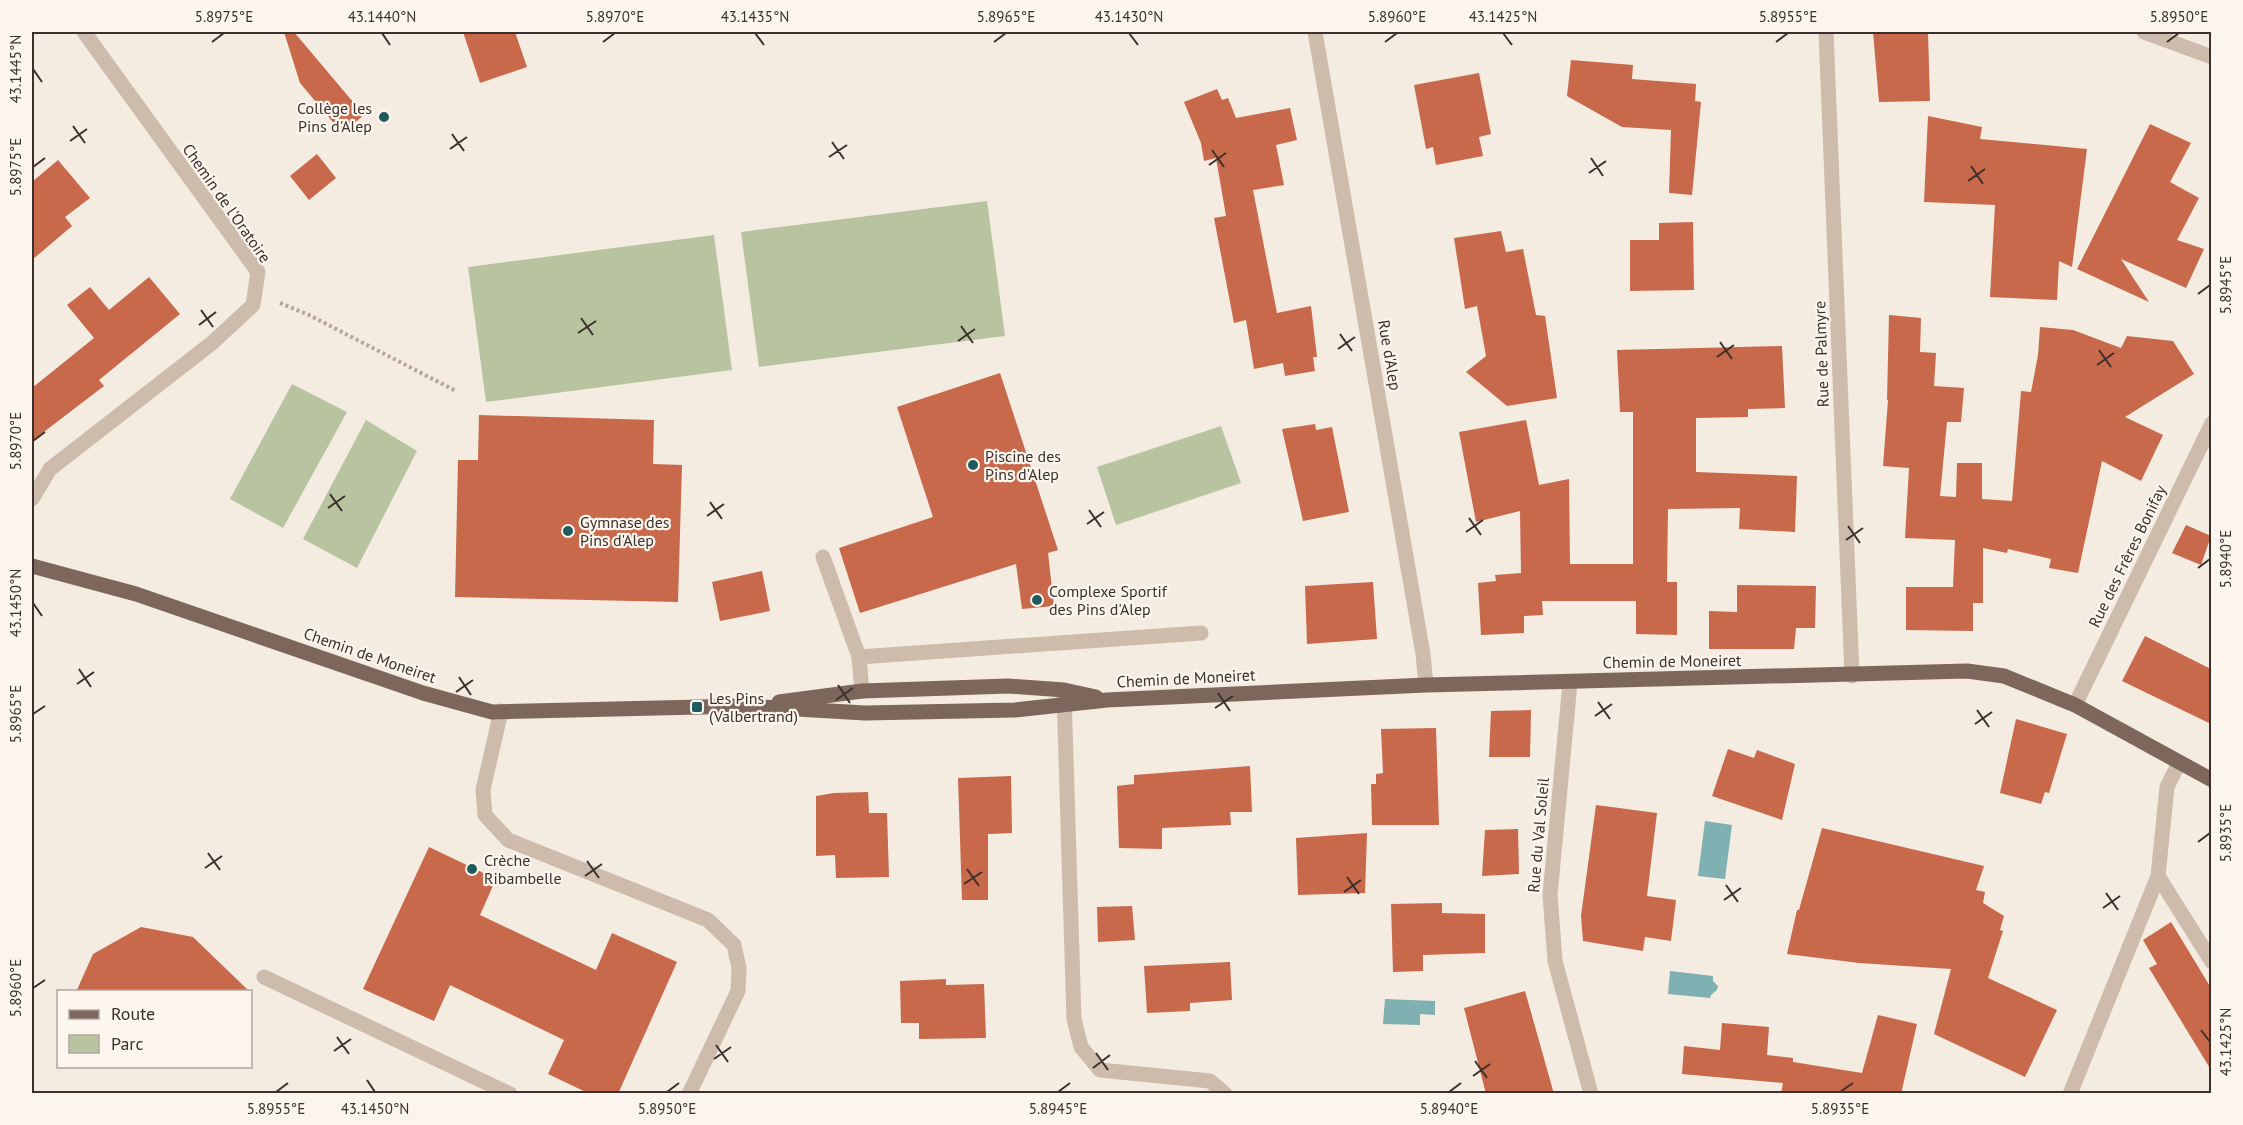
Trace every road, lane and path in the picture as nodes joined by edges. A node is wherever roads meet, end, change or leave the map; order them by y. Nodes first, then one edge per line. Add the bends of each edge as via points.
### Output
1 (84, 32) edge
2 (1316, 32) edge
3 (1826, 32) edge
4 (2145, 32) edge
5 (2211, 57) edge
6 (254, 292) junction
7 (456, 391) dead end
8 (2211, 423) edge
9 (32, 499) edge
10 (823, 557) dead end
11 (32, 566) edge
12 (1201, 633) dead end
13 (859, 657) junction
14 (1852, 676) junction
15 (1570, 683) junction
16 (1426, 685) junction
17 (862, 691) junction
18 (1064, 697) junction
19 (2075, 705) junction
20 (743, 706) junction
21 (501, 711) junction
22 (2179, 763) junction
23 (2211, 780) edge
24 (2158, 876) junction
25 (2211, 962) edge
26 (264, 978) dead end
27 (510, 1094) edge
28 (689, 1094) edge
29 (1225, 1094) edge
30 (1591, 1094) edge
31 (2070, 1094) edge

1 - 6 street, Chemin de l'Oratoire via 258,273
2 - 16 street, Rue d'Alep via 1424,654
3 - 14 street, Rue de Palmyre
4 - 5 street
6 - 7 path via 309,315
6 - 9 street via 253,305 212,343 50,469
8 - 19 street, Rue des Frêres Bonifay
10 - 13 street
11 - 21 main road, Chemin de Moneiret via 136,594 423,693
12 - 13 street
13 - 17 street
14 - 15 main road, Chemin de Moneiret
14 - 19 main road, Chemin de Moneiret via 1967,671 2004,676
15 - 16 main road, Chemin de Moneiret
15 - 30 street, Rue du Val Soleil via 1550,895 1555,961
16 - 18 main road, Chemin de Moneiret via 1107,700
17 - 18 main road, Chemin de Moneiret via 1008,686
17 - 20 main road, Chemin de Moneiret
18 - 20 main road, Chemin de Moneiret via 1015,710 865,713
18 - 29 street via 1074,1019 1081,1047 1100,1070 1210,1081
19 - 22 main road, Chemin de Moneiret
20 - 21 main road, Chemin de Moneiret
21 - 28 street via 483,790 485,815 508,840 708,920 734,945 738,991
22 - 23 main road, Chemin de Moneiret
22 - 24 street via 2167,787
24 - 25 street
24 - 31 street
26 - 27 street

